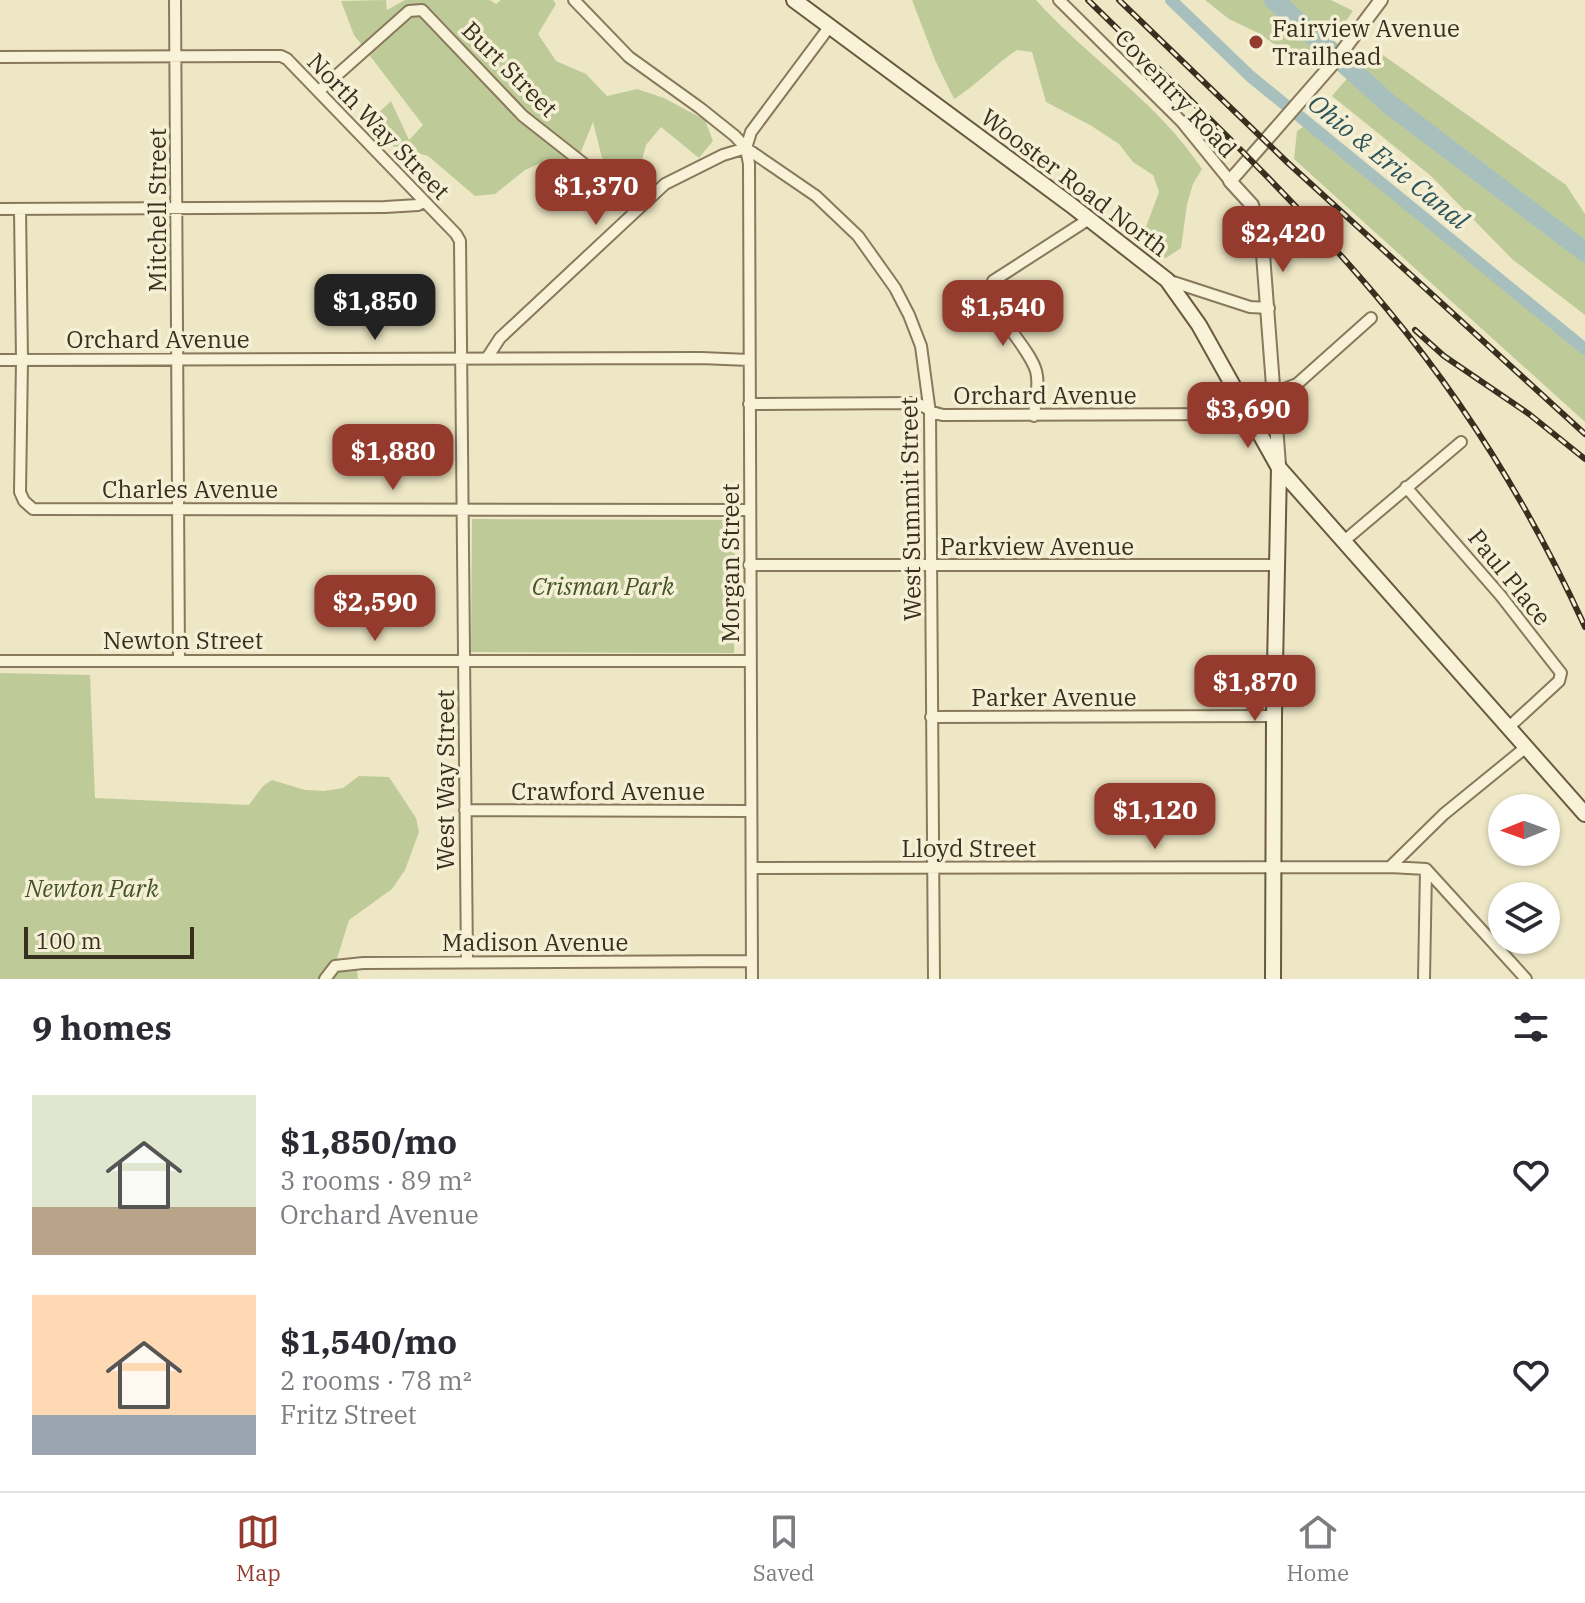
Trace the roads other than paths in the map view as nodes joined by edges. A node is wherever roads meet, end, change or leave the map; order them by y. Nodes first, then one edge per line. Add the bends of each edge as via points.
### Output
1 (175, 0) edge
2 (574, 0) edge
3 (794, 0) edge
4 (1059, 0) edge
5 (1381, 0) edge
6 (830, 26) junction
7 (176, 56) junction
8 (0, 57) edge
9 (319, 91) junction
10 (746, 148) junction
11 (1230, 181) junction
12 (423, 202) junction
13 (176, 208) junction
14 (0, 209) edge
15 (20, 209) junction
16 (637, 209) junction
17 (1089, 219) junction
18 (1167, 280) junction
19 (1269, 308) junction
20 (1371, 318) dead end
21 (463, 358) junction
22 (487, 358) junction
23 (0, 360) edge
24 (22, 360) junction
25 (177, 360) junction
26 (749, 360) junction
27 (1274, 393) junction
28 (749, 404) junction
29 (930, 413) junction
30 (1250, 414) junction
31 (1034, 416) junction
32 (1461, 442) dead end
33 (1279, 468) junction
34 (1406, 487) junction
35 (464, 509) junction
36 (178, 510) junction
37 (749, 510) junction
38 (1344, 541) junction
39 (749, 565) junction
40 (1277, 565) junction
41 (932, 566) junction
42 (179, 659) junction
43 (464, 660) junction
44 (0, 661) edge
45 (751, 661) junction
46 (1274, 716) junction
47 (931, 717) junction
48 (1509, 727) junction
49 (1525, 748) junction
50 (465, 810) junction
51 (750, 811) junction
52 (1585, 814) edge
53 (1273, 867) junction
54 (1390, 867) junction
55 (752, 868) junction
56 (933, 868) junction
57 (1426, 869) junction
58 (752, 961) junction
59 (467, 962) junction
60 (325, 979) edge
61 (752, 979) edge
62 (934, 979) edge
63 (1273, 979) edge
64 (1424, 979) edge
65 (1526, 979) edge

1 - 7 street, Mitchell Street
2 - 10 street, West Summit Street via 622,51
3 - 6 main road, Wooster Road North
4 - 11 street, Coventry Road via 1182,122
5 - 11 street
6 - 10 street via 751,132
6 - 17 main road, Wooster Road North
7 - 8 street, North Way Street
7 - 9 street, North Way Street via 281,56
7 - 13 street, Mitchell Street
9 - 12 street, North Way Street
9 - 16 street, Burt Street via 409,11 422,10 523,116
10 - 16 street via 665,184
10 - 26 street, Morgan Street
10 - 29 street, West Summit Street via 831,209 895,288 921,346
11 - 19 street via 1258,220
12 - 13 street via 385,207
12 - 21 street, North Way Street via 460,241
13 - 15 street
13 - 25 street, Mitchell Street
14 - 15 street
15 - 24 street
16 - 22 street via 500,338
17 - 18 main road, Wooster Road North
17 - 31 street via 990,285 994,303 1036,371
18 - 19 street via 1250,307
18 - 30 main road, Wooster Road North
19 - 27 street
20 - 27 street via 1297,384
21 - 22 street, Orchard Avenue
21 - 25 street, Orchard Avenue
21 - 35 street, West Way Street
22 - 26 street, Orchard Avenue
23 - 24 street, Orchard Avenue
24 - 25 street, Orchard Avenue
24 - 36 street, Charles Avenue via 22,497 29,507
25 - 36 street, Mitchell Street
26 - 28 street, Morgan Street
27 - 33 street
28 - 29 street, Orchard Avenue via 914,403
28 - 37 street, Morgan Street
29 - 31 street, Orchard Avenue
29 - 41 street, West Summit Street
30 - 31 street, Orchard Avenue
30 - 33 main road, Wooster Road North
32 - 34 street
33 - 38 main road, Wooster Road North
33 - 40 main road
34 - 38 street
34 - 48 street, Paul Place via 1561,673 1559,681
35 - 36 street, Charles Avenue
35 - 37 street, Charles Avenue
35 - 43 street, West Way Street
36 - 42 street, Mitchell Street
37 - 39 street, Morgan Street
38 - 48 main road, Wooster Road North
39 - 41 street, Parkview Avenue
39 - 45 street, Morgan Street
40 - 41 street, Parkview Avenue
40 - 46 main road
41 - 47 street, West Summit Street
42 - 43 street, Newton Street
42 - 44 street, Newton Street
43 - 45 street, Newton Street
43 - 50 street, West Way Street
45 - 51 street, Morgan Street
46 - 47 street, Parker Avenue
46 - 53 main road
47 - 56 street, West Summit Street
48 - 49 main road, Wooster Road North
49 - 52 main road, Wooster Road North
49 - 54 street via 1444,814
50 - 51 street, Crawford Avenue
50 - 59 street, West Way Street
51 - 55 street, Morgan Street
53 - 54 street, Lloyd Street
53 - 56 street, Lloyd Street
53 - 63 main road
54 - 57 street, Lloyd Street
55 - 56 street, Lloyd Street
55 - 58 street, Morgan Street
56 - 62 street, West Summit Street
57 - 64 street
57 - 65 street
58 - 59 street, Madison Avenue
58 - 61 street, Morgan Street
59 - 60 street, Madison Avenue via 342,964 330,969

